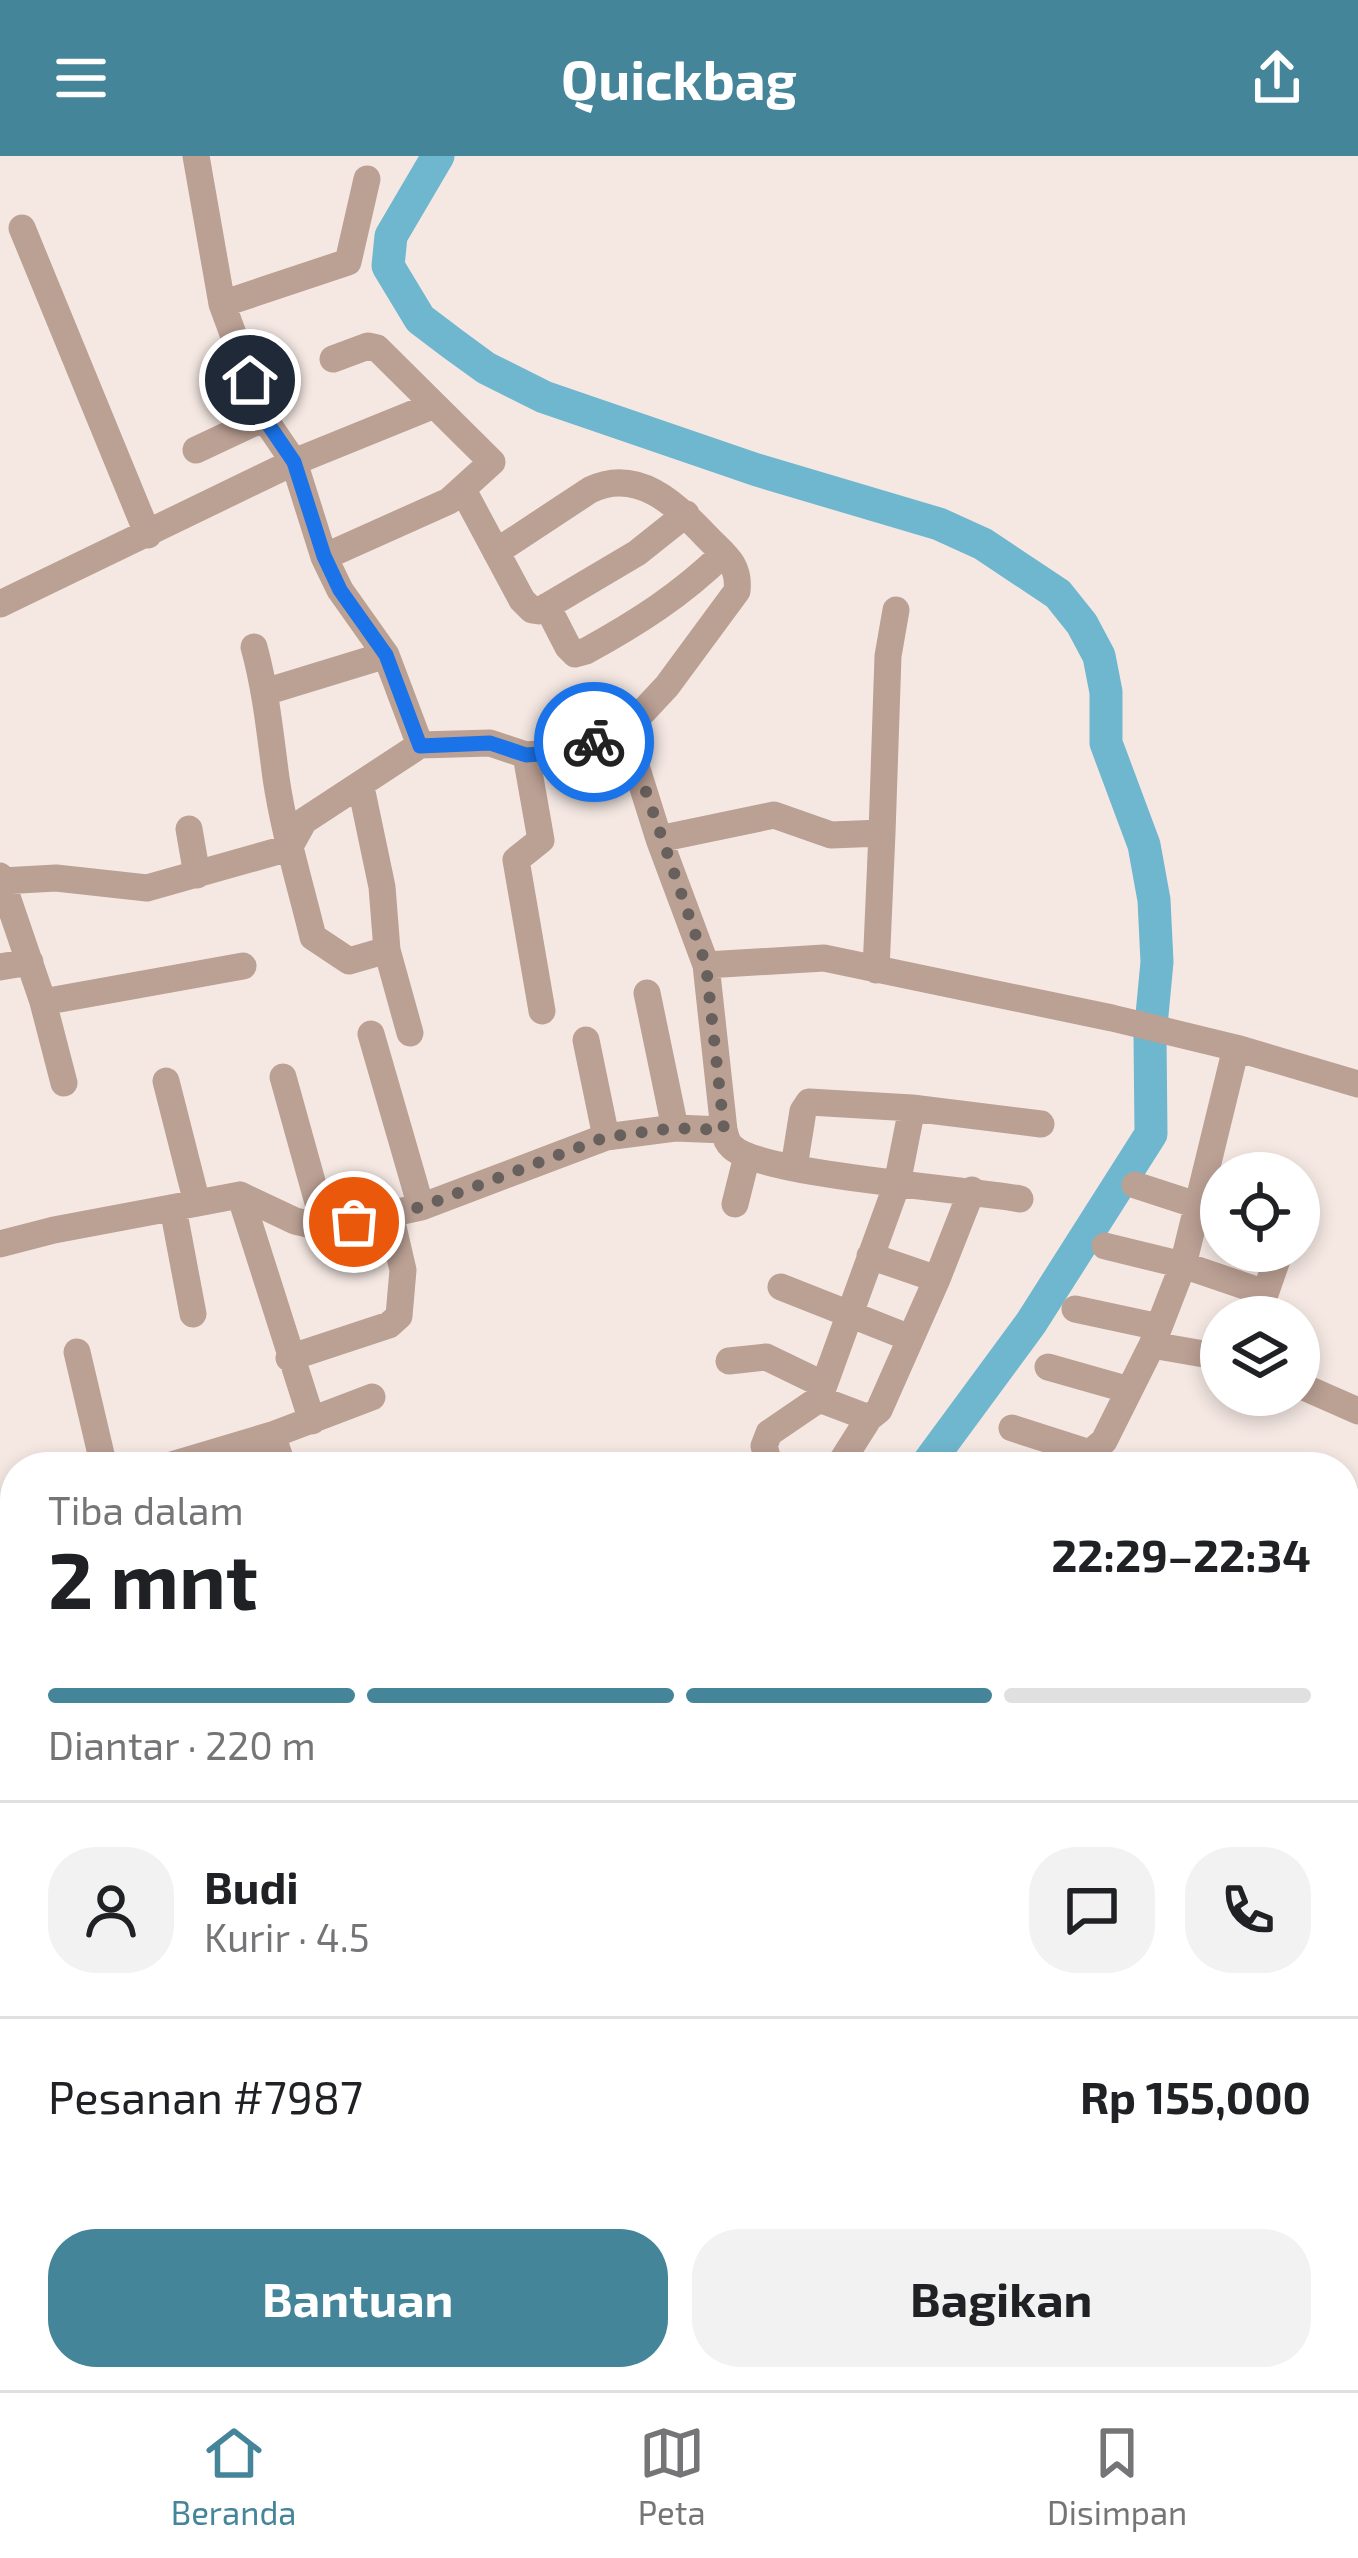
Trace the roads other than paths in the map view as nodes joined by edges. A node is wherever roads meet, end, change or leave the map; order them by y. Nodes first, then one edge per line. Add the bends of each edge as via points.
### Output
1 (196, 156) edge
2 (368, 179) dead end
3 (22, 228) dead end
4 (222, 304) junction
5 (333, 358) dead end
6 (432, 406) junction
7 (264, 418) junction
8 (196, 450) dead end
9 (294, 462) junction
10 (463, 490) junction
11 (686, 514) junction
12 (148, 536) junction
13 (496, 552) junction
14 (723, 554) junction
15 (324, 556) junction
16 (0, 604) edge
17 (548, 606) junction
18 (896, 610) dead end
19 (254, 646) dead end
20 (386, 655) junction
21 (265, 692) junction
22 (625, 731) junction
23 (420, 746) junction
24 (526, 755) junction
25 (362, 787) junction
26 (189, 829) dead end
27 (882, 833) junction
28 (659, 838) junction
29 (289, 848) junction
30 (197, 875) junction
31 (1, 879) edge
32 (387, 950) junction
33 (30, 962) junction
34 (706, 965) junction
35 (242, 966) dead end
36 (0, 968) edge
37 (876, 970) junction
38 (646, 993) dead end
39 (43, 1002) junction
40 (542, 1010) dead end
41 (410, 1033) dead end
42 (371, 1034) dead end
43 (586, 1040) dead end
44 (1236, 1048) junction
45 (283, 1077) dead end
46 (166, 1081) dead end
47 (64, 1083) dead end
48 (1358, 1084) edge
49 (912, 1108) junction
50 (1041, 1124) dead end
51 (675, 1128) junction
52 (724, 1130) junction
53 (606, 1137) junction
54 (1218, 1152) edge
55 (747, 1156) junction
56 (794, 1167) junction
57 (897, 1184) junction
58 (1136, 1185) dead end
59 (972, 1190) junction
60 (240, 1195) junction
61 (1020, 1198) dead end
62 (735, 1204) dead end
63 (185, 1205) junction
64 (1200, 1205) edge
65 (421, 1207) junction
66 (390, 1214) junction
67 (1200, 1226) edge
68 (325, 1228) junction
69 (0, 1244) edge
70 (1105, 1246) dead end
71 (870, 1256) junction
72 (1183, 1265) junction
73 (937, 1279) junction
74 (781, 1287) dead end
75 (1243, 1296) edge
76 (1075, 1309) dead end
77 (850, 1313) junction
78 (193, 1314) dead end
79 (1155, 1336) junction
80 (910, 1339) junction
81 (1200, 1350) edge
82 (77, 1352) dead end
83 (289, 1358) junction
84 (729, 1361) dead end
85 (1048, 1367) dead end
86 (1129, 1390) junction
87 (821, 1391) junction
88 (1320, 1394) edge
89 (371, 1397) dead end
90 (1358, 1411) edge
91 (869, 1418) junction
92 (312, 1421) junction
93 (1012, 1428) dead end
94 (272, 1435) junction
95 (100, 1452) edge
96 (215, 1452) edge
97 (278, 1452) edge
98 (766, 1452) edge
99 (847, 1452) edge
100 (1087, 1452) edge
101 (1091, 1452) edge

1 - 4 street
2 - 4 street via 349,262
3 - 12 street
4 - 7 street
5 - 6 street via 377,348
6 - 9 street
6 - 10 street via 490,457 488,469
7 - 8 street
7 - 9 street
9 - 12 street
9 - 15 street
10 - 13 street
10 - 15 street
11 - 13 street via 656,492 604,483
11 - 14 street
11 - 17 street
12 - 16 street
13 - 17 street via 526,605
14 - 17 street via 647,617 586,651 568,647
14 - 22 street via 739,574 737,591
15 - 20 street
18 - 27 street
19 - 21 street
20 - 21 street
20 - 23 street
21 - 29 street
22 - 24 street via 566,752
22 - 28 street
23 - 24 street via 490,743
23 - 25 street
24 - 40 street via 541,840 516,860
25 - 29 street via 304,821
25 - 32 street
26 - 30 street
27 - 28 street via 831,835 774,815
27 - 37 street
28 - 34 street
29 - 30 street
29 - 32 street via 317,942 349,961
30 - 31 street via 147,888
31 - 33 street
32 - 41 street
33 - 36 street
33 - 39 street
34 - 37 street via 824,958
34 - 52 street
35 - 39 street
37 - 44 street
38 - 51 street
39 - 47 street
42 - 65 street
43 - 53 street
44 - 48 street
44 - 54 street
45 - 68 street
46 - 63 street
49 - 50 street
49 - 56 street via 807,1103
49 - 57 street
51 - 52 street
51 - 53 street
52 - 55 street
53 - 65 street
55 - 56 street
55 - 62 street
56 - 57 street
57 - 59 street
57 - 71 street
58 - 64 street
59 - 61 street
59 - 73 street
60 - 63 street
60 - 68 street
60 - 83 street
63 - 69 street
63 - 78 street
65 - 66 street
66 - 68 street
66 - 83 street via 404,1270 399,1316
67 - 72 street
70 - 72 street
71 - 73 street
71 - 77 street
72 - 75 street
72 - 79 street
73 - 80 street
74 - 77 street
76 - 79 street
77 - 80 street
77 - 87 street
79 - 81 street
79 - 86 street
80 - 91 street
82 - 95 street
83 - 92 street
84 - 87 street via 766,1358
85 - 86 street
86 - 101 street
87 - 91 street
87 - 98 street via 769,1433
88 - 90 street
89 - 92 street
91 - 99 street
92 - 94 street
93 - 100 street
94 - 96 street
94 - 97 street

